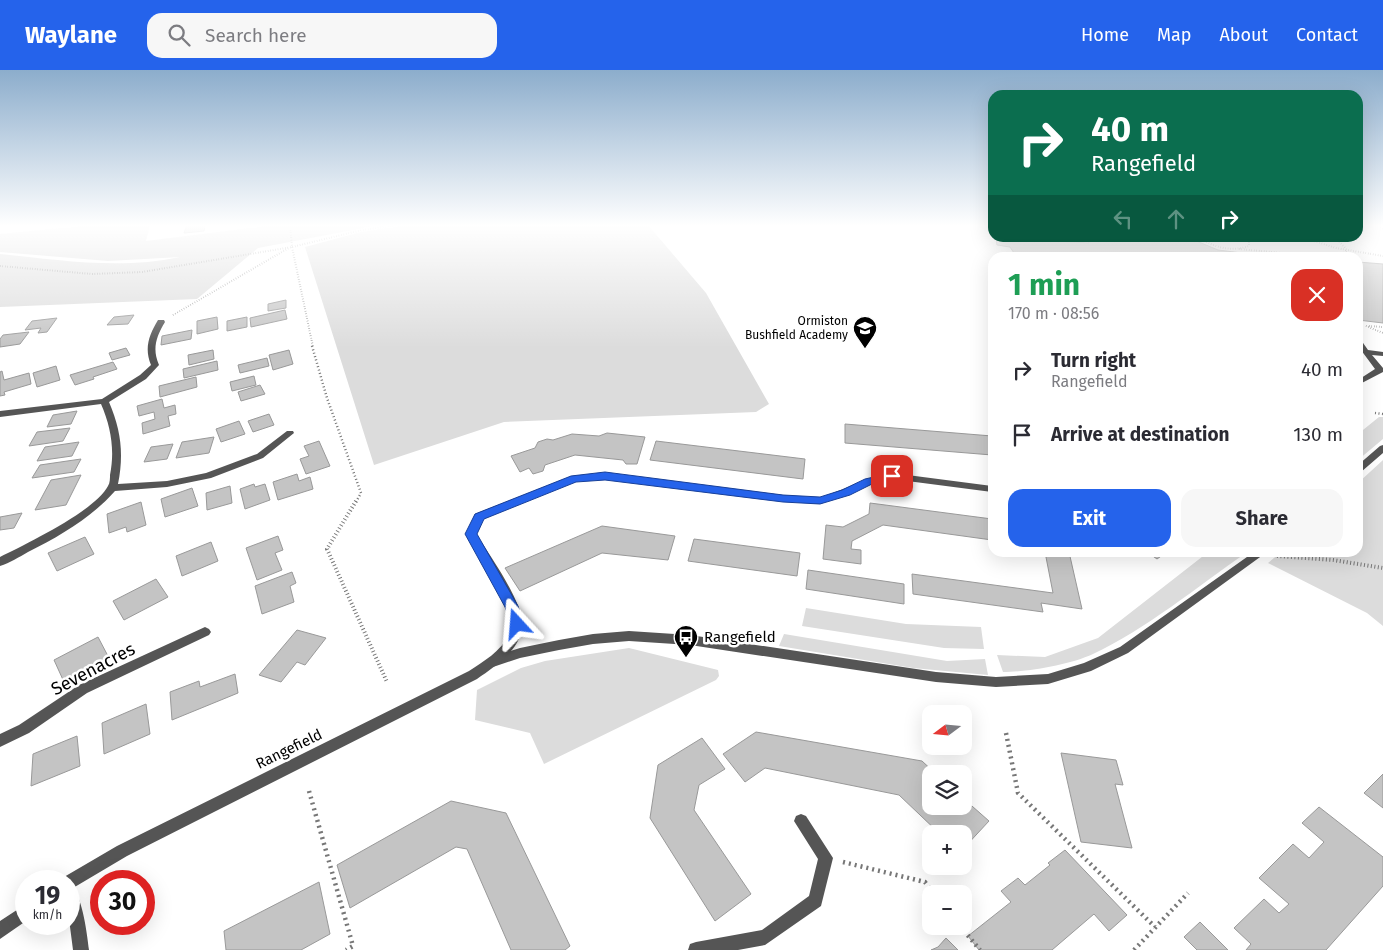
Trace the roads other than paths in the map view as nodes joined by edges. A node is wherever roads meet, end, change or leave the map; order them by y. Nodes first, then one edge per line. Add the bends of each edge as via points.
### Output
1 (161, 322) road end
2 (1363, 348) edge
3 (1366, 352) junction
4 (1383, 354) edge
5 (1363, 380) edge
6 (104, 401) junction
7 (0, 414) edge
8 (290, 433) dead end
9 (1383, 448) edge
10 (1363, 466) edge
11 (113, 488) junction
12 (988, 488) edge
13 (1255, 557) edge
14 (0, 562) edge
15 (205, 632) dead end
16 (493, 662) junction
17 (0, 741) edge
18 (801, 821) dead end
19 (80, 875) edge
20 (15, 920) edge
21 (0, 930) edge
22 (79, 935) edge
23 (81, 950) edge
24 (696, 950) edge

1 - 6 street via 150,341 150,355 155,365 144,377
2 - 3 street
3 - 4 street
3 - 5 street via 1380,370
6 - 7 street
6 - 11 street via 114,422 118,460
8 - 11 street via 260,456 208,476 167,484
9 - 10 street
11 - 14 street via 94,506 45,540
12 - 16 street, Rangefield via 892,476 820,501 605,476 575,478 479,517 471,534 512,606 517,624 510,644
13 - 16 street via 1124,650 1087,667 1048,679 996,682 936,677 690,640 629,636 559,645
15 - 17 street, Sevenacres via 83,689 24,729
16 - 19 street, Rangefield via 473,675 122,850
18 - 24 street via 826,858 816,901 765,937
20 - 21 street
22 - 23 street

